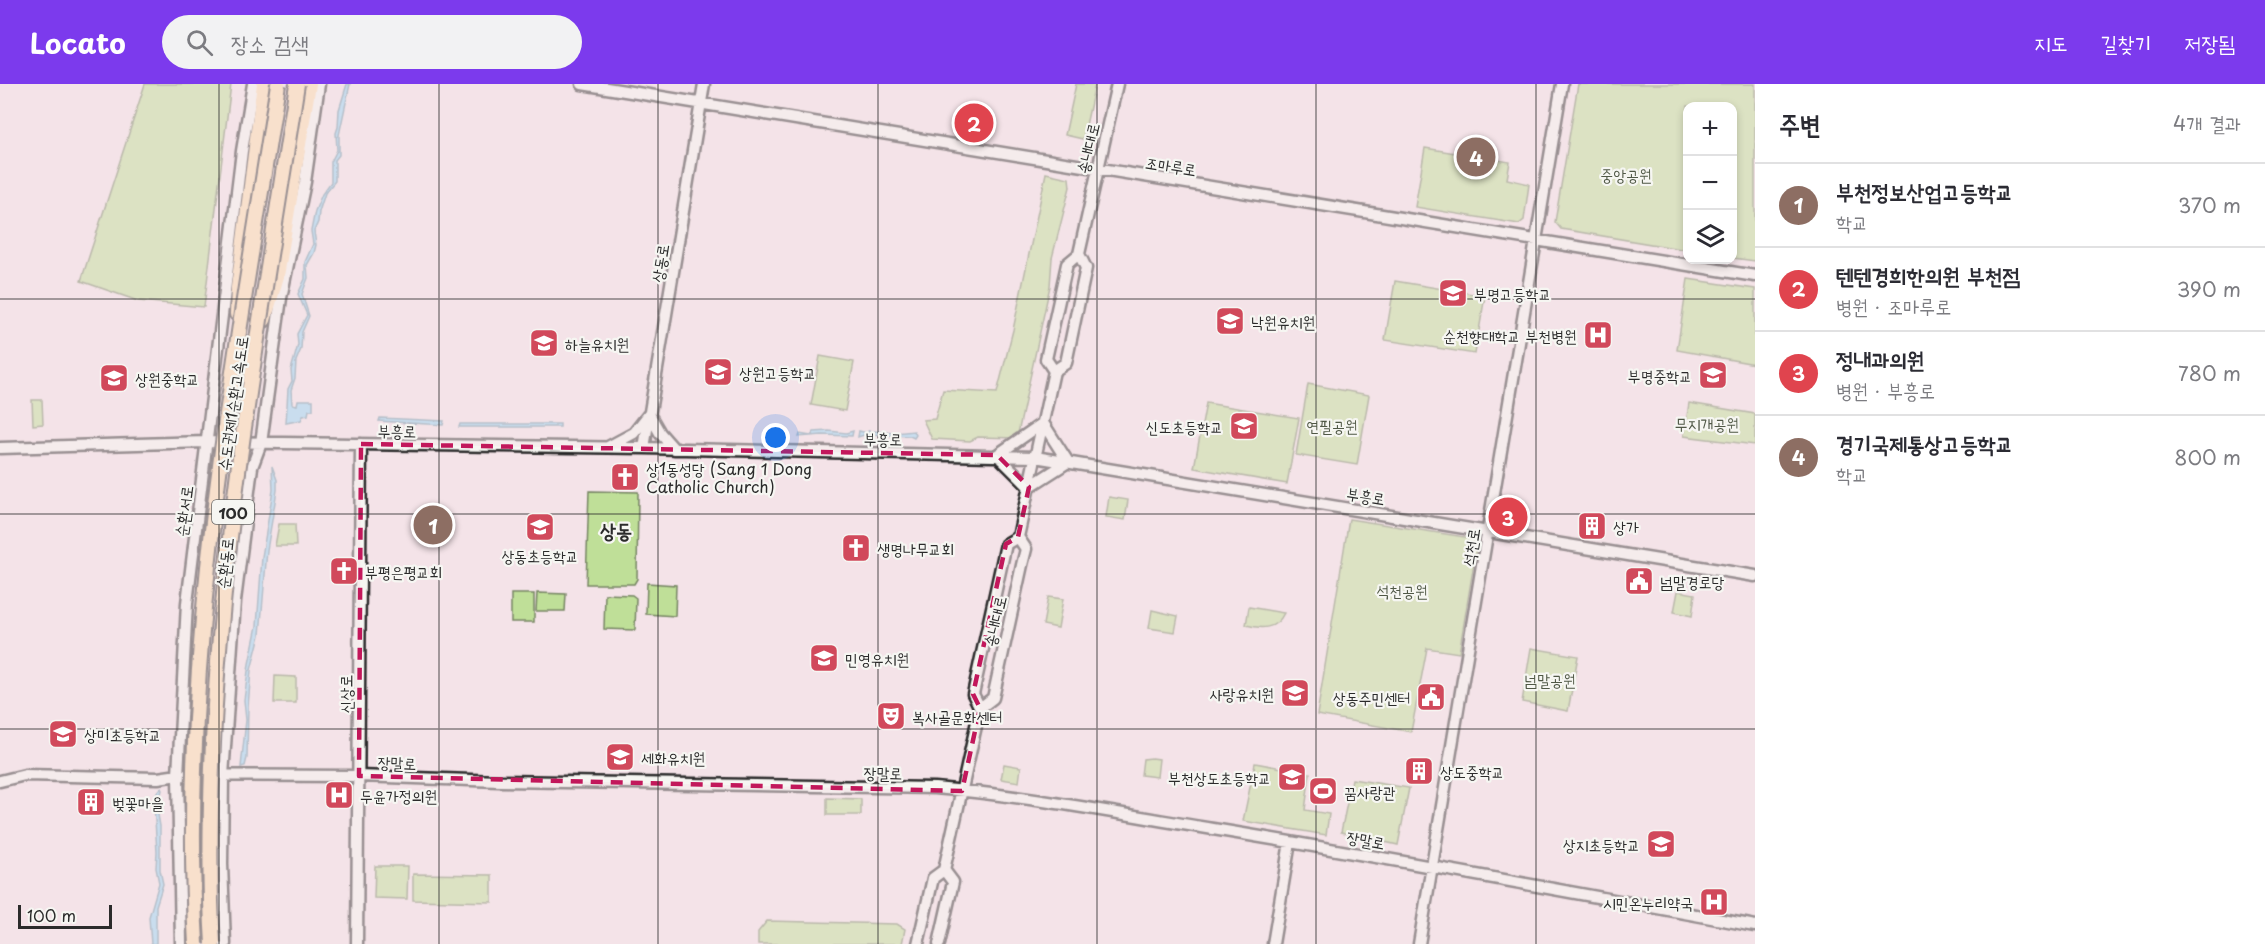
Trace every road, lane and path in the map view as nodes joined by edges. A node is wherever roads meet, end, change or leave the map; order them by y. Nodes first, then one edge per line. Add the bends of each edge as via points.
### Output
1 (253, 84) edge
2 (264, 84) edge
3 (278, 84) edge
4 (297, 84) edge
5 (309, 84) edge
6 (319, 84) edge
7 (582, 84) edge
8 (704, 84) edge
9 (1117, 84) edge
10 (1562, 84) edge
11 (701, 104) junction
12 (1097, 168) junction
13 (1536, 241) junction
14 (1079, 254) junction
15 (1755, 276) edge
16 (237, 348) junction
17 (256, 348) junction
18 (1054, 371) junction
19 (650, 414) junction
20 (1043, 423) junction
21 (206, 442) junction
22 (261, 443) junction
23 (361, 444) junction
24 (0, 448) edge
25 (606, 448) junction
26 (644, 448) junction
27 (674, 449) junction
28 (997, 455) junction
29 (1035, 457) junction
30 (1068, 462) junction
31 (1029, 487) junction
32 (1488, 530) junction
33 (1017, 537) junction
34 (1755, 576) edge
35 (980, 708) junction
36 (178, 775) junction
37 (223, 776) junction
38 (359, 776) junction
39 (0, 781) edge
40 (962, 790) junction
41 (1290, 842) junction
42 (1431, 866) junction
43 (944, 870) junction
44 (1755, 926) edge
45 (181, 944) edge
46 (196, 944) edge
47 (213, 944) edge
48 (225, 944) edge
49 (357, 944) edge
50 (918, 944) edge
51 (939, 944) edge
52 (1273, 944) edge
53 (1419, 944) edge

1 - 21 street, 순환서로
2 - 16 highway, bridge via 238,288
3 - 16 highway, 수도권제1순환고속도로 / 100, bridge
4 - 17 highway, 수도권제1순환고속도로 / 100, bridge
5 - 17 highway, bridge via 278,276
6 - 22 street, 순환동로 via 305,182 281,298
7 - 11 street, 조마루로
8 - 11 street, 상동로
9 - 12 street, 송내대로
10 - 13 street, 석천로
11 - 12 street, 조마루로
11 - 19 street, 상동로
12 - 13 street, 조마루로
12 - 14 street, 송내대로
13 - 15 street, 조마루로
13 - 32 street, 석천로
14 - 18 street, 송내대로 via 1086,268 1066,363
14 - 18 street, 송내대로 via 1067,264 1048,349 1046,359
16 - 46 highway, 수도권제1순환고속도로 / 100, bridge via 208,566 198,690 194,795
17 - 47 highway, 수도권제1순환고속도로 / 100, bridge via 225,563 215,692
18 - 20 street, 송내대로
19 - 25 street via 634,433
19 - 26 street, 상동로
19 - 27 street
20 - 28 street
20 - 29 street, 송내대로
20 - 30 street
21 - 22 street, 부흥로
21 - 24 street, 부흥로
21 - 36 street, 순환서로 via 187,603
22 - 23 street, 부흥로
22 - 37 street, 순환동로 via 252,467 241,544
23 - 25 street, 부흥로
23 - 38 street, 신상로
25 - 26 street, 부흥로
26 - 27 street, 부흥로
27 - 28 street, 부흥로
28 - 29 street, 부흥로
28 - 31 street
29 - 30 street, 부흥로
29 - 31 street, 송내대로
30 - 31 street
30 - 32 street, 부흥로
31 - 33 street, 송내대로
32 - 34 street, 부흥로
32 - 42 street, 석천로
33 - 35 street, 송내대로 via 1006,544 973,694
33 - 35 street, 송내대로 via 1026,549 993,698
35 - 40 street, 송내대로
36 - 37 street, 장말로
36 - 39 street, 장말로 via 25,775
36 - 45 street, 순환서로
37 - 38 street, 장말로
37 - 48 street, 순환동로
38 - 40 street, 장말로
38 - 49 street, 신상로
40 - 41 street, 장말로
40 - 43 street, 송내대로
41 - 42 street, 장말로
41 - 52 street
42 - 44 street, 장말로
42 - 53 street, 석천로
43 - 50 street, 송내대로 via 933,878
43 - 51 street, 송내대로 via 953,882

